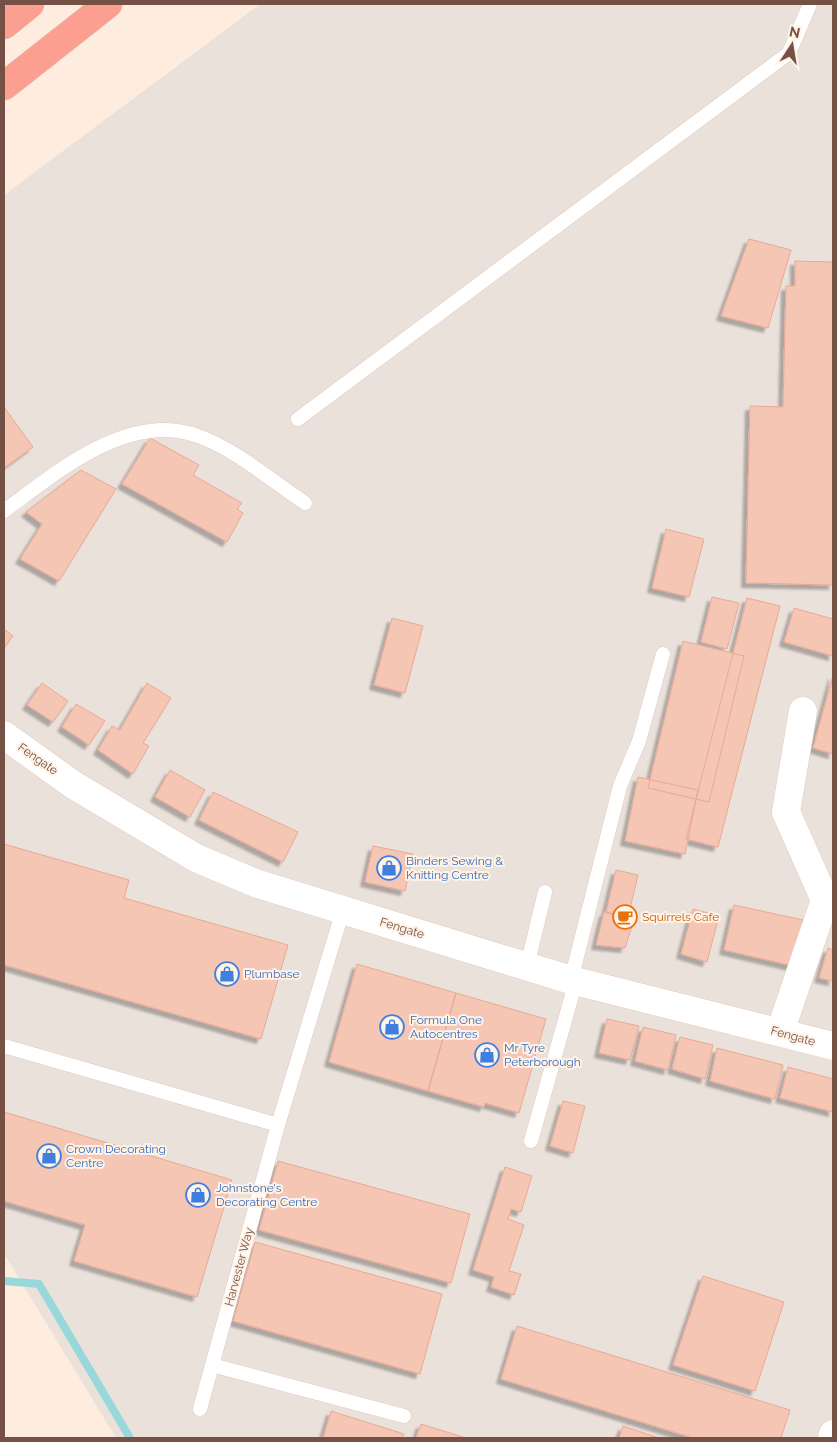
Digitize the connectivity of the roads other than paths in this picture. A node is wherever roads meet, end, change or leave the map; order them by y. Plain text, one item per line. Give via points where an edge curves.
1 (30, 4) edge
2 (108, 4) edge
3 (810, 4) edge
4 (4, 25) edge
5 (4, 86) edge
6 (298, 419) dead end
7 (305, 503) dead end
8 (4, 511) edge
9 (663, 654) dead end
10 (803, 711) dead end
11 (4, 735) edge
12 (545, 892) dead end
13 (343, 910) junction
14 (527, 966) junction
15 (573, 980) junction
16 (780, 1032) junction
17 (4, 1046) edge
18 (833, 1046) edge
19 (278, 1125) junction
20 (531, 1140) dead end
21 (212, 1365) junction
22 (200, 1409) dead end
23 (404, 1416) dead end
24 (833, 1434) edge
25 (832, 1438) edge

1 - 4 highway
2 - 5 highway
3 - 6 lane via 789,53
7 - 8 lane via 232,453 198,435 143,430 95,449 66,465
9 - 15 lane via 639,741 620,786
10 - 16 street via 786,812 825,900
11 - 13 street, Fengate via 72,784 196,858 258,884
12 - 14 lane
13 - 14 street, Fengate
13 - 19 lane, Harvester Way
14 - 15 street, Fengate
15 - 16 street, Fengate
15 - 20 lane
16 - 18 street, Fengate
17 - 19 lane
19 - 21 lane, Harvester Way
21 - 22 lane, Harvester Way
21 - 23 lane
24 - 25 street

